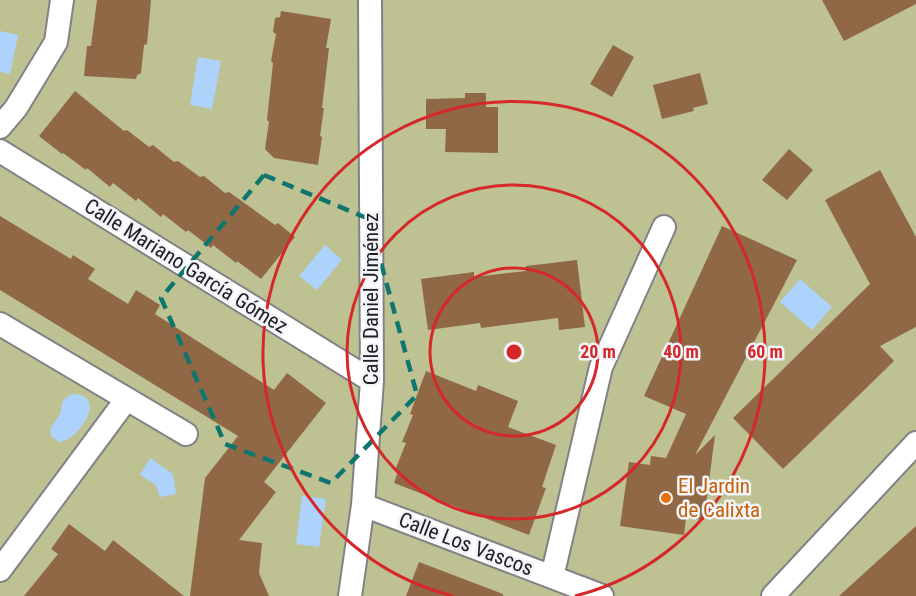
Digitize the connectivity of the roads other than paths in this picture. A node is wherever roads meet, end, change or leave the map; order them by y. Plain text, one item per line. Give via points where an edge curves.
1 (62, 0) edge
2 (370, 0) edge
3 (8, 106) edge
4 (0, 127) edge
5 (0, 151) edge
6 (664, 226) dead end
7 (0, 324) edge
8 (372, 381) junction
9 (126, 400) junction
10 (186, 434) dead end
11 (916, 443) edge
12 (363, 505) junction
13 (0, 570) edge
14 (552, 577) junction
15 (350, 596) edge
16 (602, 596) edge
17 (773, 596) edge

1 - 3 street via 56,42
2 - 8 street, Calle Daniel Jiménez
3 - 4 street
5 - 8 street, Calle Mariano García Gómez
6 - 14 street via 601,367
7 - 9 street
8 - 12 street, Calle Daniel Jiménez
9 - 10 street
9 - 13 street
11 - 17 street
12 - 14 street, Calle Los Vascos
12 - 15 street, Calle Daniel Jiménez
14 - 16 street, Calle Los Vascos

